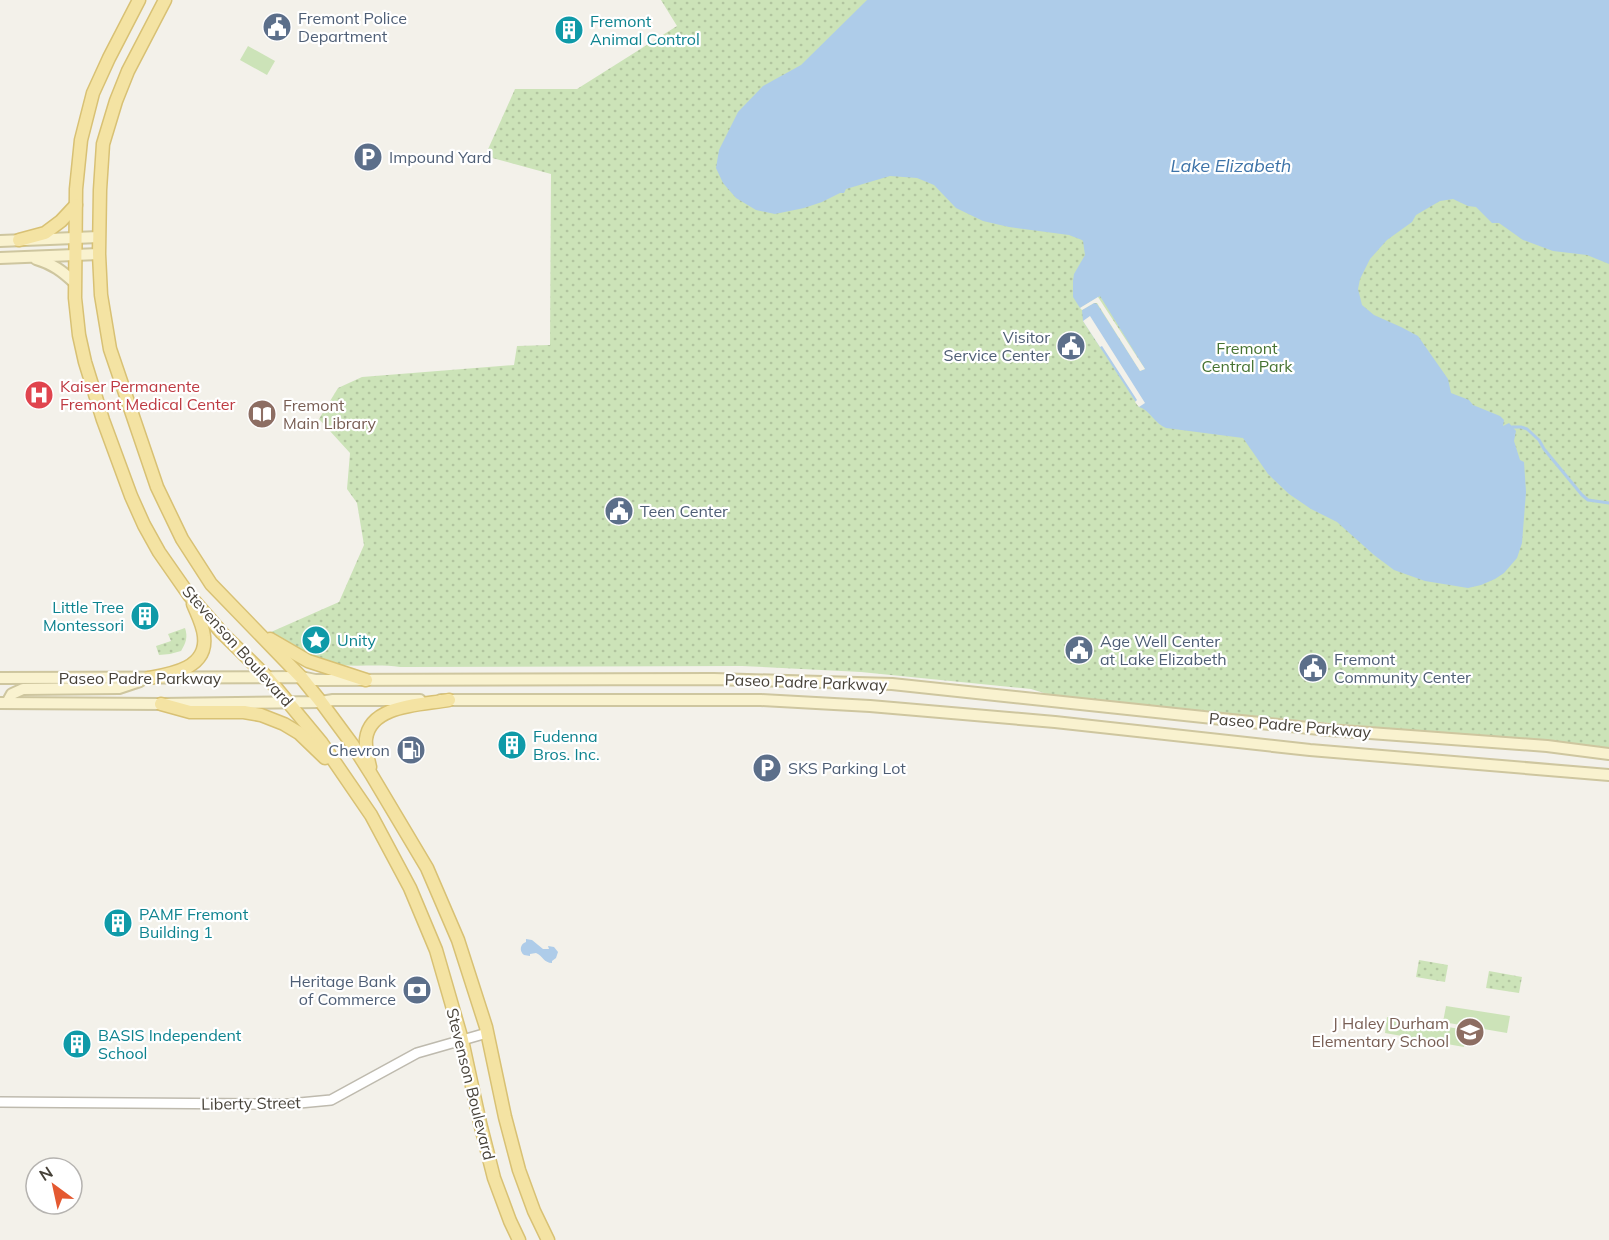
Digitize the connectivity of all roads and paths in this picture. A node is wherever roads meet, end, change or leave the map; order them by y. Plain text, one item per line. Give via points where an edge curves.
1 (140, 0) edge
2 (165, 0) edge
3 (76, 206) junction
4 (99, 237) junction
5 (75, 238) junction
6 (19, 240) junction
7 (0, 241) edge
8 (99, 254) junction
9 (74, 255) junction
10 (27, 256) junction
11 (0, 258) edge
12 (75, 282) junction
13 (189, 595) junction
14 (256, 630) junction
15 (301, 677) junction
16 (4, 678) edge
17 (149, 678) junction
18 (268, 678) junction
19 (366, 680) junction
20 (0, 687) edge
21 (449, 700) junction
22 (289, 702) junction
23 (321, 702) junction
24 (4, 703) edge
25 (161, 704) junction
26 (1609, 754) edge
27 (371, 774) junction
28 (1609, 775) edge
29 (353, 787) junction
30 (487, 1033) junction
31 (462, 1040) junction
32 (0, 1102) edge
33 (519, 1240) edge
34 (548, 1240) edge

1 - 3 main road, Stevenson Boulevard via 93,93 81,140
2 - 4 main road, Stevenson Boulevard via 136,54 108,126
3 - 5 main road, Stevenson Boulevard
3 - 6 main road via 45,233
4 - 5 main road
4 - 8 main road, Stevenson Boulevard
5 - 6 main road
5 - 9 main road, Stevenson Boulevard
6 - 7 main road
8 - 9 main road
8 - 14 main road, Stevenson Boulevard via 100,295 110,349 157,487 182,539 212,584
9 - 10 main road
9 - 12 main road, Stevenson Boulevard
10 - 11 main road
10 - 12 main road via 51,264
12 - 13 main road, Stevenson Boulevard via 79,335 103,420 144,525
13 - 17 main road via 204,632 201,653 185,669
13 - 18 main road, Stevenson Boulevard
14 - 15 main road, Stevenson Boulevard
14 - 19 main road via 308,661
15 - 18 main road, Paseo Padre Parkway
15 - 19 main road, Paseo Padre Parkway
15 - 23 main road, Stevenson Boulevard
16 - 17 main road, Paseo Padre Parkway
16 - 20 main road
17 - 18 main road, Paseo Padre Parkway
17 - 24 main road via 119,688 23,689
18 - 22 main road, Stevenson Boulevard
19 - 26 main road, Paseo Padre Parkway via 714,679 892,684 1236,721
21 - 23 main road, Paseo Padre Parkway
21 - 27 main road via 401,708 378,717 366,737
21 - 28 main road, Paseo Padre Parkway via 752,700 870,706
22 - 23 main road, Paseo Padre Parkway
22 - 25 main road, Paseo Padre Parkway
22 - 29 main road, Stevenson Boulevard
23 - 27 main road, Stevenson Boulevard
24 - 25 main road, Paseo Padre Parkway
25 - 29 main road via 190,712 252,713 274,719 299,733
27 - 30 main road, Stevenson Boulevard via 427,868 458,940
29 - 31 main road, Stevenson Boulevard via 410,888 436,950
30 - 31 street, Liberty Street
30 - 34 main road, Stevenson Boulevard via 519,1170
31 - 32 street, Liberty Street via 417,1053 331,1100 279,1104
31 - 33 main road, Stevenson Boulevard via 495,1178

